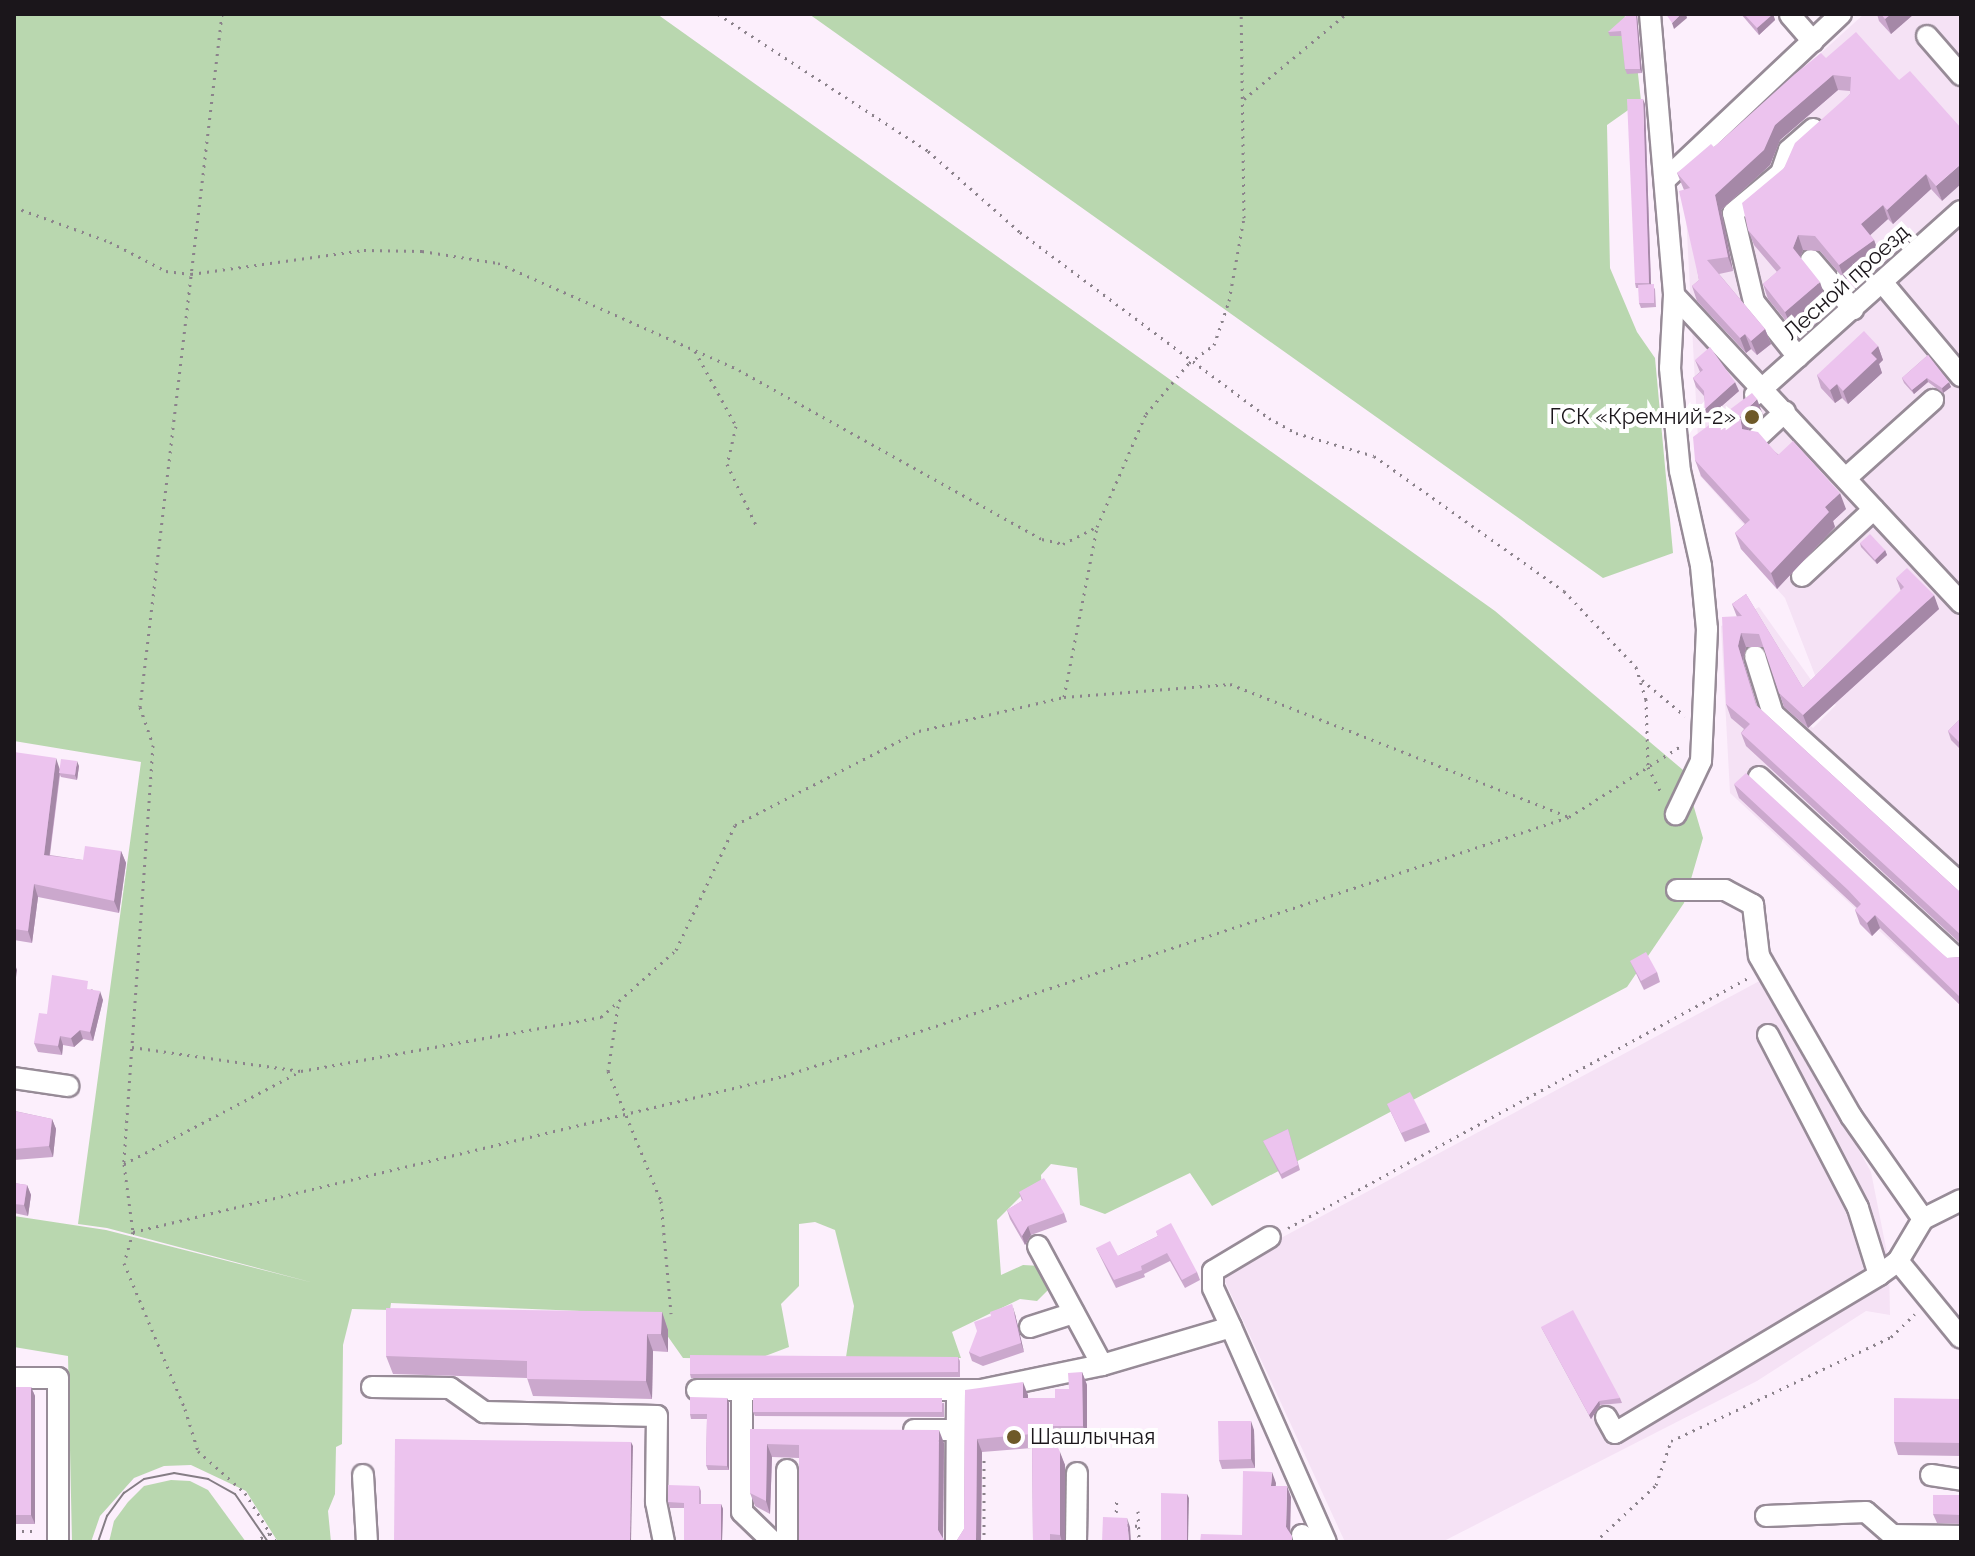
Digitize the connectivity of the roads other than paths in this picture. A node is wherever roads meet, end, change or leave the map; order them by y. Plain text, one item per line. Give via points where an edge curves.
1 (1650, 14) edge
2 (1841, 14) edge
3 (1790, 15) edge
4 (1927, 36) dead end
5 (1813, 41) junction
6 (1961, 75) edge
7 (1835, 110) edge
8 (1667, 178) junction
9 (1961, 211) edge
10 (1811, 260) dead end
11 (1882, 282) junction
12 (1674, 295) junction
13 (1853, 309) junction
14 (1798, 357) junction
15 (1961, 376) edge
16 (1763, 388) junction
17 (1933, 400) dead end
18 (1736, 412) edge
19 (1785, 412) junction
20 (1758, 437) edge
21 (1846, 478) junction
22 (1874, 509) junction
23 (1802, 576) dead end
24 (1961, 603) edge
25 (1755, 656) dead end
26 (1759, 777) dead end
27 (1676, 814) road end
28 (1961, 884) edge
29 (1677, 890) dead end
30 (1961, 962) edge
31 (1768, 1035) dead end
32 (14, 1078) edge
33 (68, 1086) dead end
34 (1961, 1200) edge
35 (1923, 1219) junction
36 (1270, 1237) road end
37 (1038, 1246) dead end
38 (1898, 1261) junction
39 (1879, 1275) junction
40 (1074, 1313) junction
41 (1030, 1327) dead end
42 (1231, 1327) junction
43 (1961, 1338) edge
44 (1102, 1365) junction
45 (14, 1378) edge
46 (372, 1387) dead end
47 (697, 1390) dead end
48 (742, 1391) junction
49 (957, 1392) junction
50 (1606, 1417) dead end
51 (896, 1430) edge
52 (957, 1430) junction
53 (787, 1470) dead end
54 (1077, 1473) dead end
55 (363, 1475) dead end
56 (1931, 1475) dead end
57 (1961, 1480) edge
58 (1766, 1516) dead end
59 (1961, 1536) edge
60 (58, 1537) edge
61 (367, 1542) edge
62 (664, 1542) edge
63 (773, 1542) edge
64 (787, 1542) edge
65 (956, 1542) edge
66 (1076, 1542) edge
67 (1326, 1542) edge

1 - 8 street
2 - 5 street
3 - 5 street
4 - 6 street
5 - 8 street
7 - 14 street via 1789,150 1781,173 1733,213 1754,302
8 - 12 street via 1666,246
9 - 11 street, Лесной проезд
10 - 13 street
11 - 13 street, Лесной проезд
11 - 15 street
12 - 16 street
12 - 27 street via 1673,397 1707,629 1701,761
13 - 14 street, Лесной проезд
14 - 16 street, Лесной проезд
16 - 18 street, Лесной проезд
16 - 19 street
17 - 21 street
19 - 20 street
19 - 21 street
21 - 22 street
22 - 23 street
22 - 24 street
25 - 28 street via 1773,714
26 - 30 street
29 - 35 street via 1725,890 1753,905 1759,956 1851,1116
31 - 39 street via 1858,1208
32 - 33 street
34 - 35 street
35 - 38 street
36 - 42 street via 1213,1271 1213,1288
37 - 40 street
38 - 39 street
38 - 43 street
39 - 50 street via 1615,1433
40 - 41 street
40 - 44 street
42 - 44 street
42 - 67 street
44 - 49 street
45 - 60 street via 58,1378
46 - 62 street via 450,1388 484,1412 657,1416 656,1502
47 - 48 street
48 - 49 street
48 - 63 street via 750,1429 742,1512
49 - 52 street
51 - 52 street
52 - 65 street
53 - 64 street
54 - 66 street
55 - 61 street
56 - 57 street
58 - 59 street via 1866,1512 1892,1535

